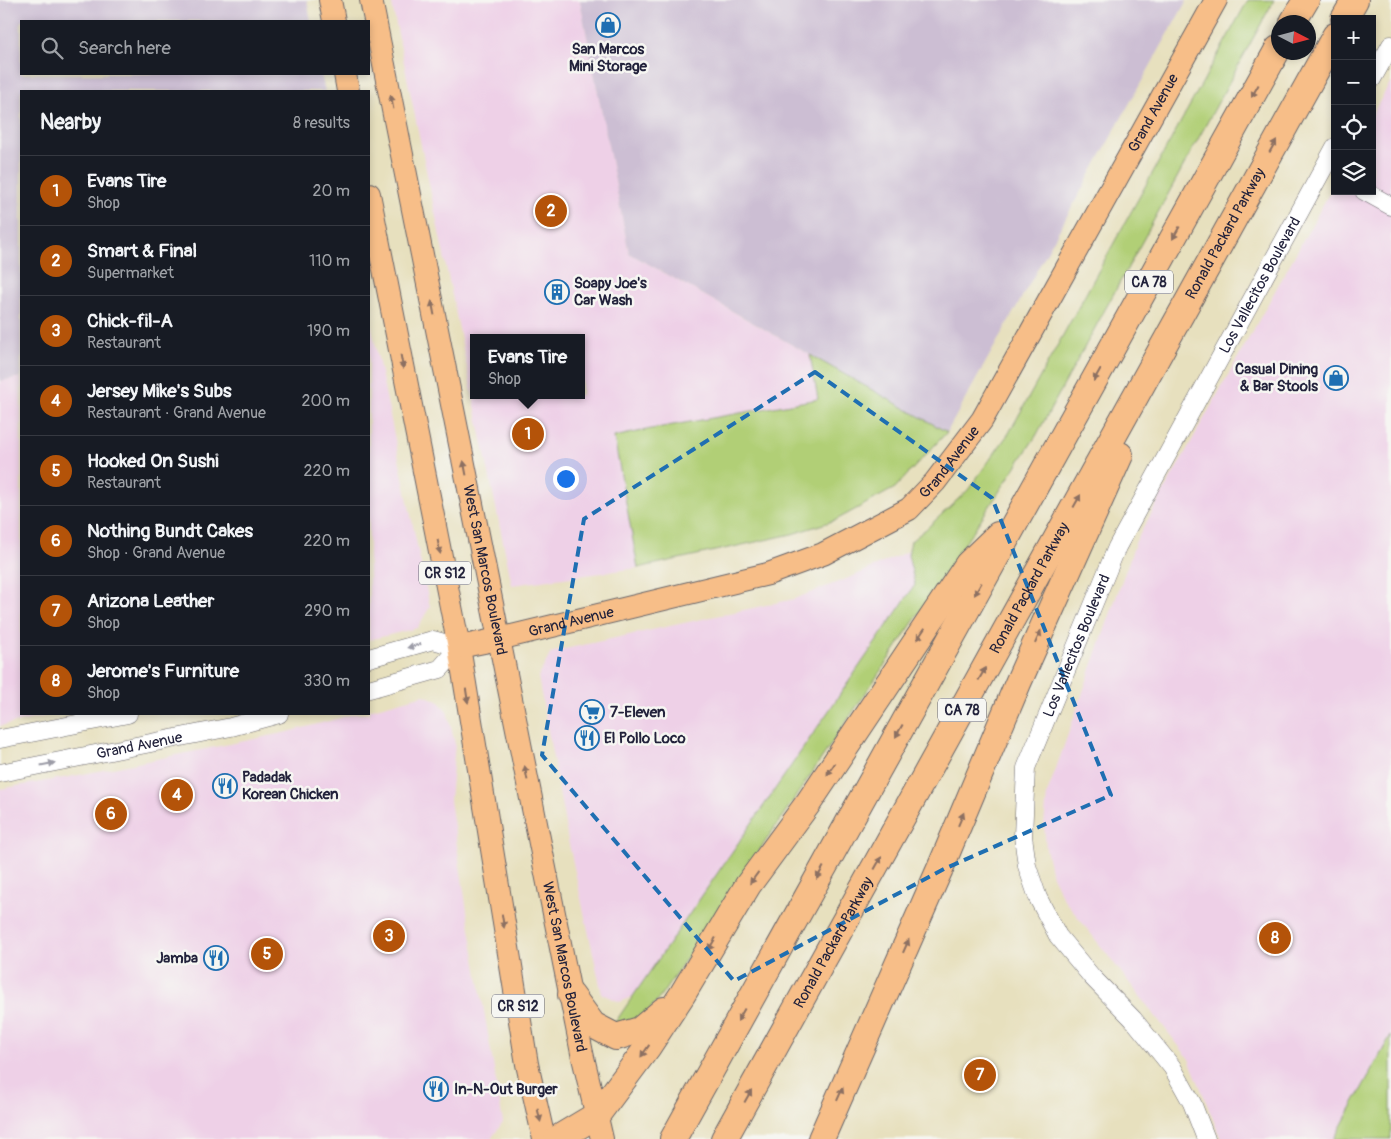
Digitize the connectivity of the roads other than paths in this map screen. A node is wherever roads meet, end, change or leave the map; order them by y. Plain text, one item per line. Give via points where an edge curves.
1 (330, 0) edge
2 (371, 0) edge
3 (1216, 0) edge
4 (1306, 0) edge
5 (1355, 0) edge
6 (1297, 15) edge
7 (1346, 15) edge
8 (334, 20) edge
9 (1331, 43) edge
10 (1391, 46) edge
11 (1271, 60) edge
12 (1376, 72) edge
13 (345, 75) edge
14 (348, 90) edge
15 (1334, 150) edge
16 (1329, 172) edge
17 (1371, 195) edge
18 (370, 199) edge
19 (1391, 206) edge
20 (1198, 280) junction
21 (1018, 516) junction
22 (499, 639) junction
23 (459, 647) junction
24 (370, 658) edge
25 (370, 689) edge
26 (123, 715) edge
27 (275, 715) edge
28 (0, 738) edge
29 (0, 774) edge
30 (571, 995) junction
31 (682, 996) junction
32 (600, 1127) edge
33 (544, 1139) edge
34 (556, 1139) edge
35 (673, 1139) edge
36 (724, 1139) edge
37 (821, 1139) edge
38 (1206, 1139) edge

1 - 8 main road
22 -> 2 main road, West San Marcos Boulevard / CR S12
3 - 22 main road, Grand Avenue via 982,420 935,482 909,509 823,554 768,574
4 - 6 highway
5 - 7 highway
20 -> 9 highway, Ronald Packard Parkway / CA 78
10 - 12 street
11 -> 21 highway, CA 78
13 - 14 main road
15 - 16 street, Los Vallecitos Boulevard
16 - 38 street, Los Vallecitos Boulevard via 1117,547 1026,768 1023,836 1027,866 1038,898 1058,936 1172,1067 1192,1103
17 - 19 street
18 -> 23 main road, CR S12
36 -> 20 highway, Ronald Packard Parkway / CA 78
37 -> 20 highway via 1018,683
21 -> 31 highway via 968,564 809,802 748,885
21 -> 35 highway, CA 78
22 - 23 main road, Grand Avenue
30 -> 22 main road, West San Marcos Boulevard / CR S12
23 -> 24 street, Grand Avenue via 433,640
23 - 25 street via 440,669
23 -> 33 main road, CR S12 via 527,1064
26 - 28 street
29 -> 27 street, Grand Avenue
30 - 31 highway via 593,1025 616,1037 640,1030
30 - 32 main road, West San Marcos Boulevard / CR S12
31 -> 32 highway
32 - 34 highway

